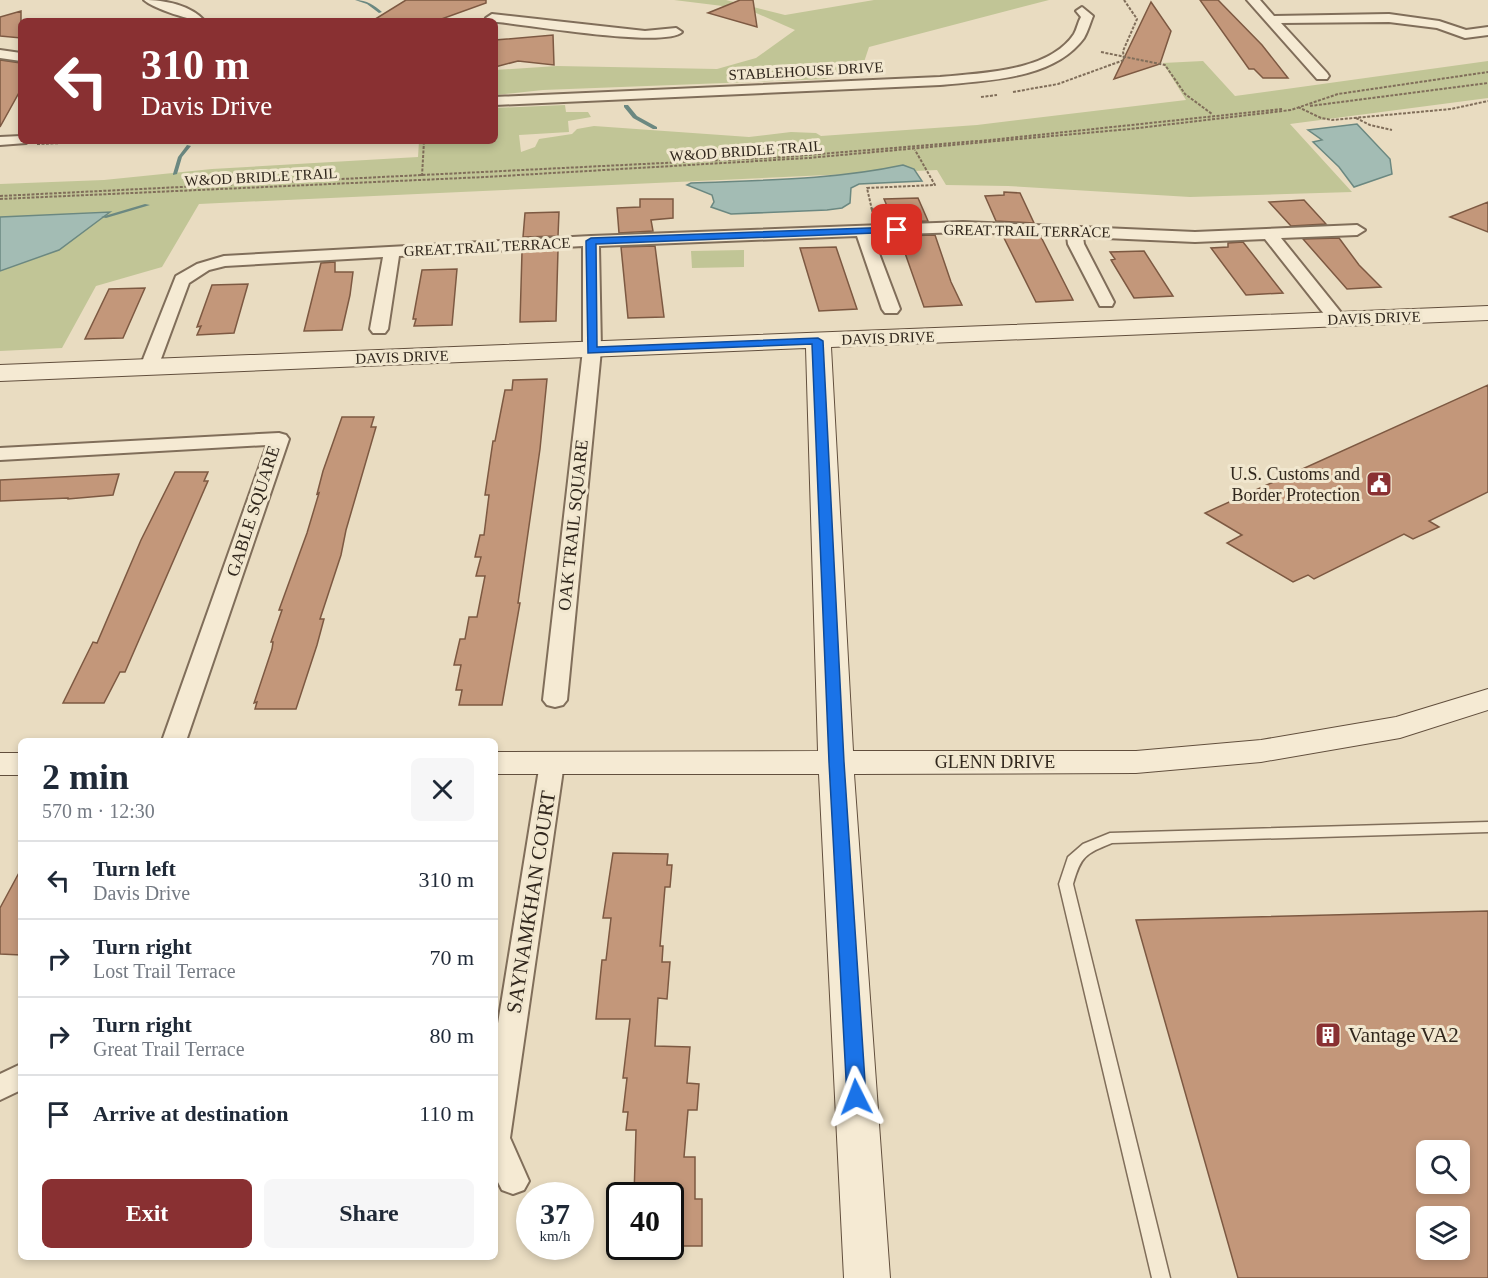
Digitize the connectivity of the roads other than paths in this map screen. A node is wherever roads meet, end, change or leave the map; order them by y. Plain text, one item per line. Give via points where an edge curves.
1 (150, 0) edge
2 (1253, 0) edge
3 (502, 8) dead end
4 (1082, 11) dead end
5 (195, 18) edge
6 (492, 18) edge
7 (1271, 20) junction
8 (498, 21) edge
9 (1488, 31) edge
10 (676, 32) dead end
11 (0, 54) edge
12 (18, 57) edge
13 (1322, 76) dead end
14 (498, 101) edge
15 (0, 141) edge
16 (18, 142) edge
17 (1357, 230) dead end
18 (869, 231) junction
19 (1075, 231) junction
20 (1270, 234) junction
21 (591, 241) junction
22 (392, 252) junction
23 (1106, 302) dead end
24 (891, 309) dead end
25 (1488, 313) edge
26 (1338, 320) junction
27 (379, 329) dead end
28 (818, 341) junction
29 (591, 350) junction
30 (149, 367) junction
31 (0, 373) edge
32 (0, 454) edge
33 (1488, 699) edge
34 (555, 700) dead end
35 (175, 738) edge
36 (836, 762) junction
37 (498, 763) edge
38 (552, 763) junction
39 (0, 764) edge
40 (18, 764) edge
41 (1488, 827) edge
42 (18, 1078) edge
43 (0, 1088) edge
44 (498, 1118) edge
45 (498, 1145) edge
46 (513, 1181) dead end
47 (867, 1278) edge
48 (1161, 1278) edge

1 - 5 street
2 - 7 street
3 - 6 street
4 - 14 street, STABLEHOUSE DRIVE via 1087,16 1078,36 1059,54 1034,66 997,74 940,81
7 - 9 street via 1389,18 1439,25 1465,34
7 - 13 street
8 - 10 street via 645,35
11 - 12 street
15 - 16 street
17 - 20 street, GREAT TRAIL TERRACE
18 - 19 street, GREAT TRAIL TERRACE via 963,227
18 - 21 street, GREAT TRAIL TERRACE
18 - 24 street
19 - 20 street, GREAT TRAIL TERRACE via 1195,237
19 - 23 street via 1076,244
20 - 26 street
21 - 22 street, GREAT TRAIL TERRACE
21 - 29 street, OAK TRAIL SQUARE
22 - 27 street
22 - 30 street, GREAT TRAIL TERRACE via 224,261 194,271 182,280
25 - 26 street, DAVIS DRIVE
26 - 28 street, DAVIS DRIVE
28 - 29 street, DAVIS DRIVE
28 - 36 street
29 - 30 street, DAVIS DRIVE
29 - 34 street, OAK TRAIL SQUARE
30 - 31 street, DAVIS DRIVE
32 - 35 street, GABLE SQUARE via 279,439
33 - 36 street, GLENN DRIVE via 1400,727 1262,751 1136,762
36 - 38 street, GLENN DRIVE
36 - 47 street
37 - 38 street, GLENN DRIVE
38 - 44 street, SAYNAMKHAN COURT
39 - 40 street
41 - 48 lane via 1110,838 1072,860 1066,884
42 - 43 street
45 - 46 street, SAYNAMKHAN COURT

